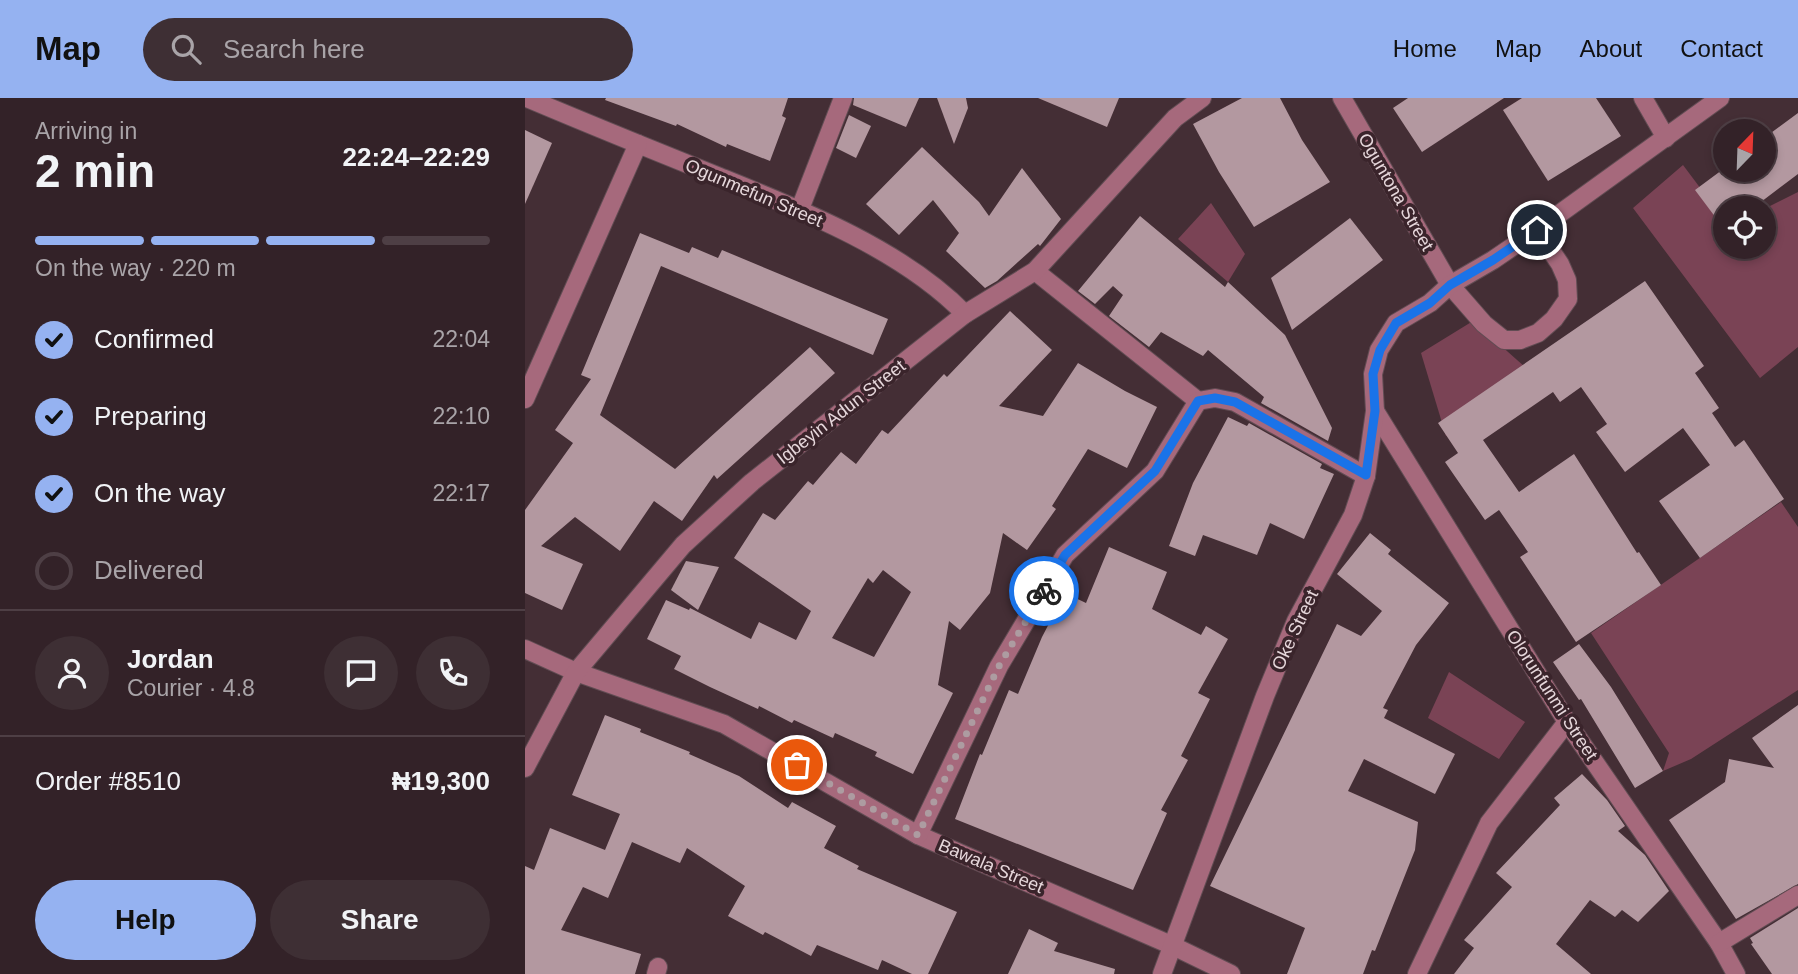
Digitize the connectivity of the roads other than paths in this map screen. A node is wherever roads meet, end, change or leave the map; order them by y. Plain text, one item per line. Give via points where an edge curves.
1 (527, 98) edge
2 (843, 98) edge
3 (1202, 98) edge
4 (1342, 98) edge
5 (1643, 98) edge
6 (1720, 98) edge
7 (562, 105) edge
8 (1666, 138) junction
9 (638, 144) junction
10 (800, 209) junction
11 (1537, 230) junction
12 (1035, 271) junction
13 (1450, 285) junction
14 (965, 314) junction
15 (530, 372) edge
16 (525, 398) edge
17 (1198, 401) junction
18 (1375, 411) junction
19 (1366, 475) junction
20 (525, 649) edge
21 (576, 673) junction
22 (1567, 722) junction
23 (525, 768) edge
24 (918, 835) junction
25 (1798, 894) edge
26 (1719, 943) junction
27 (1171, 945) junction
28 (1161, 974) edge
29 (1231, 974) edge
30 (1417, 974) edge
31 (1737, 974) edge

1 - 7 street, Ogunmefun Street
2 - 10 street
3 - 12 street, Igbeyin Adun Street via 1175,118
4 - 13 street, Oguntona Street
5 - 8 street
6 - 8 street, Oke Street
7 - 9 street, Ogunmefun Street
8 - 11 street, Oke Street
9 - 10 street, Ogunmefun Street
9 - 15 street
10 - 14 street, Ogunmefun Street via 888,256 943,292
11 - 13 street, Oke Street
11 - 13 street, Oguntona Street via 1560,264 1568,299 1538,333 1504,340
12 - 14 street, Igbeyin Adun Street
12 - 17 street
13 - 18 street, Oke Street via 1396,323 1373,374
14 - 21 street, Igbeyin Adun Street via 752,482 693,536
15 - 16 street
17 - 19 street via 1235,402
17 - 24 street via 1155,471 1065,555 999,666
18 - 19 street, Oke Street
18 - 22 street, Olorunfunmi Street
19 - 27 street, Oke Street via 1353,515 1296,621
20 - 21 street, Bawala Street
21 - 23 street, Igbeyin Adun Street
21 - 24 street, Bawala Street via 724,724
22 - 26 street, Olorunfunmi Street
22 - 30 street via 1489,822
24 - 27 street, Bawala Street
25 - 26 street
26 - 31 street, Olorunfunmi Street
27 - 28 street, Oke Street
27 - 29 street, Bawala Street

